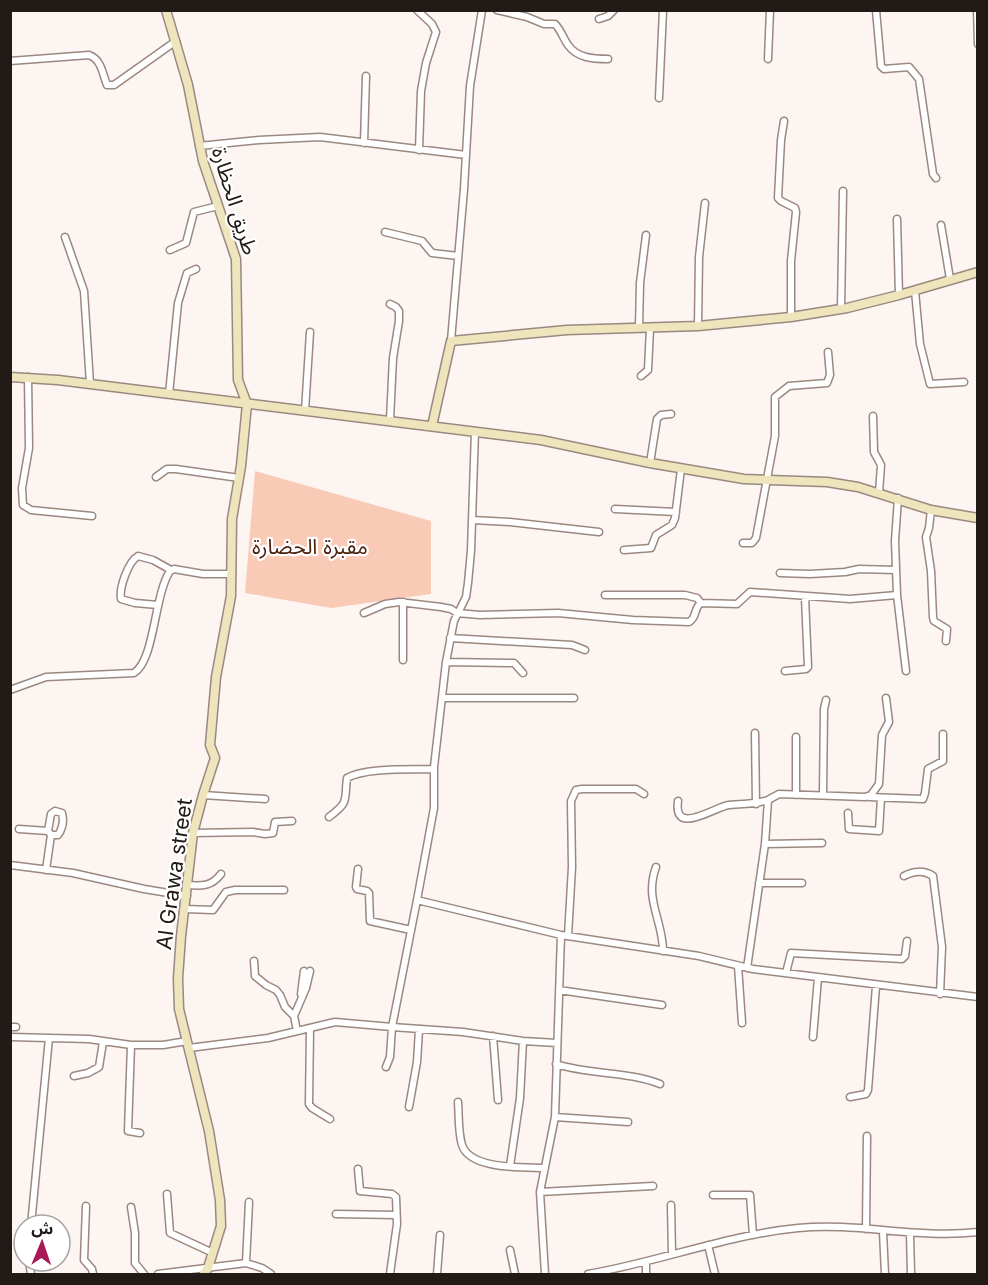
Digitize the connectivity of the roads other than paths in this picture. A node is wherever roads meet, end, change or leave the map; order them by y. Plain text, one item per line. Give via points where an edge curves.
1 (166, 10) edge
2 (417, 10) edge
3 (482, 10) edge
4 (497, 10) edge
5 (614, 10) edge
6 (663, 10) edge
7 (770, 10) edge
8 (876, 10) edge
9 (977, 10) edge
10 (510, 12) edge
11 (599, 19) dead end
12 (176, 41) junction
13 (978, 44) edge
14 (608, 59) dead end
15 (768, 59) dead end
16 (10, 61) edge
17 (366, 76) dead end
18 (659, 98) dead end
19 (784, 121) dead end
20 (364, 143) junction
21 (199, 146) junction
22 (419, 150) junction
23 (466, 155) junction
24 (936, 178) dead end
25 (843, 191) dead end
26 (705, 203) dead end
27 (218, 206) junction
28 (897, 219) dead end
29 (941, 225) dead end
30 (385, 232) dead end
31 (646, 235) dead end
32 (65, 237) dead end
33 (170, 250) dead end
34 (458, 256) junction
35 (196, 269) dead end
36 (978, 272) edge
37 (950, 279) junction
38 (915, 291) junction
39 (899, 295) junction
40 (390, 304) dead end
41 (841, 309) junction
42 (791, 317) junction
43 (698, 326) junction
44 (639, 328) junction
45 (650, 328) junction
46 (309, 332) dead end
47 (451, 341) junction
48 (828, 352) dead end
49 (641, 376) dead end
50 (10, 377) edge
51 (28, 377) junction
52 (964, 381) dead end
53 (90, 384) junction
54 (169, 394) junction
55 (247, 404) junction
56 (305, 411) junction
57 (671, 414) dead end
58 (873, 416) dead end
59 (390, 420) junction
60 (432, 426) junction
61 (475, 431) junction
62 (650, 463) junction
63 (681, 469) junction
64 (156, 477) dead end
65 (239, 478) junction
66 (767, 480) junction
67 (879, 493) junction
68 (898, 498) junction
69 (615, 509) dead end
70 (931, 510) junction
71 (676, 512) junction
72 (92, 516) dead end
73 (978, 518) edge
74 (472, 520) junction
75 (599, 532) dead end
76 (743, 543) dead end
77 (624, 550) dead end
78 (171, 570) junction
79 (896, 570) junction
80 (780, 573) dead end
81 (232, 574) junction
82 (605, 595) dead end
83 (897, 595) junction
84 (805, 597) junction
85 (403, 602) junction
86 (701, 603) junction
87 (158, 605) junction
88 (457, 613) junction
89 (364, 614) dead end
90 (450, 638) junction
91 (946, 641) dead end
92 (585, 650) dead end
93 (403, 660) dead end
94 (446, 662) junction
95 (906, 671) dead end
96 (785, 672) dead end
97 (523, 673) dead end
98 (10, 690) edge
99 (442, 698) junction
100 (574, 698) dead end
101 (886, 698) dead end
102 (826, 700) dead end
103 (755, 733) dead end
104 (943, 734) dead end
105 (796, 737) dead end
106 (434, 769) junction
107 (644, 794) dead end
108 (203, 795) junction
109 (796, 795) junction
110 (823, 795) junction
111 (865, 797) junction
112 (881, 798) junction
113 (265, 799) dead end
114 (768, 800) junction
115 (678, 801) dead end
116 (756, 804) junction
117 (848, 813) dead end
118 (329, 817) dead end
119 (292, 821) dead end
120 (19, 829) dead end
121 (193, 833) junction
122 (822, 843) dead end
123 (765, 844) junction
124 (10, 865) edge
125 (656, 867) dead end
126 (358, 869) dead end
127 (46, 870) junction
128 (221, 874) dead end
129 (904, 876) dead end
130 (759, 883) junction
131 (802, 883) dead end
132 (186, 885) junction
133 (284, 890) dead end
134 (187, 896) junction
135 (417, 900) junction
136 (185, 909) junction
137 (411, 930) junction
138 (565, 936) junction
139 (907, 941) dead end
140 (663, 951) junction
141 (254, 961) dead end
142 (738, 966) junction
143 (747, 968) junction
144 (307, 971) dead end
145 (786, 973) junction
146 (818, 978) junction
147 (876, 986) junction
148 (559, 990) junction
149 (940, 994) junction
150 (978, 997) edge
151 (662, 1005) dead end
152 (294, 1016) junction
153 (742, 1023) dead end
154 (392, 1027) junction
155 (310, 1028) junction
156 (419, 1030) junction
157 (297, 1031) junction
158 (493, 1036) junction
159 (10, 1037) edge
160 (813, 1037) dead end
161 (49, 1038) junction
162 (523, 1041) junction
163 (104, 1042) junction
164 (557, 1043) junction
165 (131, 1045) junction
166 (188, 1045) junction
167 (556, 1064) junction
168 (386, 1067) dead end
169 (74, 1076) dead end
170 (660, 1084) dead end
171 (850, 1097) dead end
172 (498, 1100) dead end
173 (458, 1102) dead end
174 (409, 1107) dead end
175 (555, 1117) junction
176 (330, 1119) dead end
177 (628, 1122) dead end
178 (140, 1133) dead end
179 (867, 1136) dead end
180 (510, 1166) junction
181 (545, 1168) junction
182 (358, 1169) dead end
183 (653, 1186) dead end
184 (540, 1192) junction
185 (167, 1194) dead end
186 (713, 1195) dead end
187 (249, 1202) dead end
188 (671, 1205) dead end
189 (86, 1206) dead end
190 (131, 1207) dead end
191 (32, 1213) edge
192 (336, 1214) dead end
193 (396, 1215) junction
194 (866, 1229) junction
195 (884, 1232) junction
196 (978, 1232) edge
197 (440, 1234) dead end
198 (910, 1234) junction
199 (753, 1235) junction
200 (708, 1245) junction
201 (510, 1250) dead end
202 (213, 1253) junction
203 (672, 1254) junction
204 (646, 1262) junction
205 (246, 1263) junction
206 (206, 1271) edge
207 (93, 1275) edge
208 (144, 1275) edge
209 (159, 1275) edge
210 (271, 1275) edge
211 (390, 1275) edge
212 (437, 1275) edge
213 (515, 1275) edge
214 (545, 1275) edge
215 (588, 1275) edge
216 (646, 1275) edge
217 (715, 1275) edge
218 (885, 1275) edge
219 (911, 1275) edge

1 - 12 street, طريق الحظارة
2 - 22 street via 435,32 421,91
3 - 23 street via 472,68
4 - 10 street
5 - 11 street
6 - 18 street
7 - 15 street
8 - 24 street via 880,66 909,68 919,79
9 - 13 street
10 - 14 street via 555,24 576,53
12 - 16 street via 114,85 107,85 101,65 89,55
12 - 21 street, طريق الحظارة
17 - 20 street
19 - 42 street via 778,198 796,212
20 - 21 street via 320,138
20 - 22 street
21 - 27 street, طريق الحظارة
22 - 23 street
23 - 34 street
25 - 41 street
26 - 43 street
27 - 33 street via 194,212 188,240
27 - 55 street, طريق الحظارة via 236,259 238,380
28 - 39 street
29 - 37 street
30 - 34 street via 422,242 432,253
31 - 44 street
32 - 53 street via 84,291
34 - 47 street
35 - 54 street via 188,273 178,303
36 - 37 street
37 - 38 street
38 - 39 street
38 - 52 street via 920,344 930,384
39 - 41 street
40 - 59 street via 399,311
41 - 42 street
42 - 43 street
43 - 45 street
44 - 45 street
44 - 47 street
45 - 49 street via 648,370
46 - 56 street
47 - 60 street
48 - 66 street via 827,383 789,386 776,395 775,435
50 - 51 street
51 - 53 street
51 - 72 street via 29,448 23,506
53 - 54 street
54 - 55 street
55 - 56 street
55 - 65 street, Al Grawa street
56 - 59 street
57 - 62 street via 657,419
58 - 67 street via 874,452 881,465
59 - 60 street
60 - 61 street
61 - 62 street via 541,440
61 - 74 street
62 - 63 street
63 - 66 street
63 - 71 street
64 - 65 street via 176,469
65 - 81 street, Al Grawa street via 232,519
66 - 67 street via 827,482
66 - 76 street via 756,538 752,543
67 - 68 street
68 - 70 street
68 - 79 street
69 - 71 street
70 - 73 street
70 - 91 street via 926,540 933,617 947,628
71 - 77 street via 672,525 658,533 651,548
74 - 75 street
74 - 88 street via 467,591
78 - 81 street
78 - 87 street
78 - 87 street via 138,556 120,591 121,599
79 - 80 street
79 - 83 street
81 - 108 street, Al Grawa street via 216,677 210,745 215,759
82 - 86 street via 685,595
83 - 84 street
83 - 95 street
84 - 86 street via 750,592 738,603
84 - 96 street via 808,667
85 - 88 street
85 - 89 street via 385,604
85 - 93 street
86 - 88 street via 688,622 558,613
87 - 98 street via 143,663 137,672 46,677
88 - 90 street
90 - 92 street via 572,645
90 - 94 street
94 - 97 street via 514,663
94 - 99 street
99 - 100 street
99 - 106 street
101 - 111 street via 889,722 881,736 879,784
102 - 110 street
103 - 116 street
104 - 112 street via 943,761 928,769 925,797
105 - 109 street
106 - 118 street via 381,771 347,778 348,797
106 - 135 street via 434,808
107 - 138 street via 636,789 582,789 573,794 572,867
108 - 113 street
108 - 121 street, Al Grawa street
109 - 110 street
109 - 114 street via 775,795
110 - 111 street
111 - 112 street
112 - 117 street via 879,831 849,830
114 - 116 street
114 - 123 street
115 - 116 street via 682,818 698,817 729,805
119 - 121 street via 275,822 273,833 265,834
120 - 127 street via 49,833
121 - 132 street, Al Grawa street
122 - 123 street
123 - 130 street
124 - 127 street
125 - 140 street via 651,894
126 - 137 street via 356,886 369,893 370,921
127 - 134 street
128 - 132 street via 214,883
129 - 149 street via 923,872 933,876 942,947
130 - 131 street
130 - 143 street
132 - 134 street, Al Grawa street
133 - 136 street via 235,890 226,892 213,910
134 - 136 street, Al Grawa street
135 - 137 street
135 - 138 street
136 - 166 street, Al Grawa street via 178,978 179,1009
137 - 154 street
138 - 140 street
138 - 148 street
139 - 145 street via 902,958 791,953
140 - 142 street
141 - 152 street via 255,976 276,990
142 - 143 street
142 - 153 street
143 - 145 street
144 - 152 street via 306,988
145 - 146 street
146 - 147 street
146 - 160 street
147 - 149 street
147 - 171 street via 868,1090 866,1094
148 - 151 street
148 - 164 street
149 - 150 street
152 - 157 street
154 - 155 street via 335,1022
154 - 156 street
154 - 168 street
155 - 157 street
155 - 176 street via 309,1104
156 - 158 street
156 - 174 street
157 - 166 street via 248,1041
158 - 162 street
158 - 172 street
159 - 161 street
161 - 163 street
161 - 191 street
162 - 164 street
162 - 180 street
163 - 165 street
163 - 169 street via 99,1067
164 - 167 street
165 - 166 street
165 - 178 street via 128,1131
166 - 202 street, Al Grawa street via 209,1131 220,1200 220,1226
167 - 170 street
167 - 175 street
173 - 180 street via 462,1145 467,1154 475,1160
175 - 177 street
175 - 181 street
179 - 194 street
180 - 181 street
181 - 184 street
182 - 193 street via 358,1190 396,1196
183 - 184 street
184 - 214 street
185 - 202 street via 170,1233
186 - 199 street via 751,1196
187 - 205 street
188 - 203 street
189 - 207 street via 84,1260
190 - 208 street via 134,1260
192 - 193 street
193 - 211 street
194 - 195 street
194 - 199 street via 811,1227
195 - 198 street
195 - 218 street
196 - 198 street
197 - 212 street
198 - 219 street
199 - 200 street
200 - 203 street
200 - 217 street
201 - 213 street
202 - 206 street, Al Grawa street
203 - 204 street
204 - 215 street
204 - 216 street
205 - 206 street
205 - 210 street
206 - 209 street

